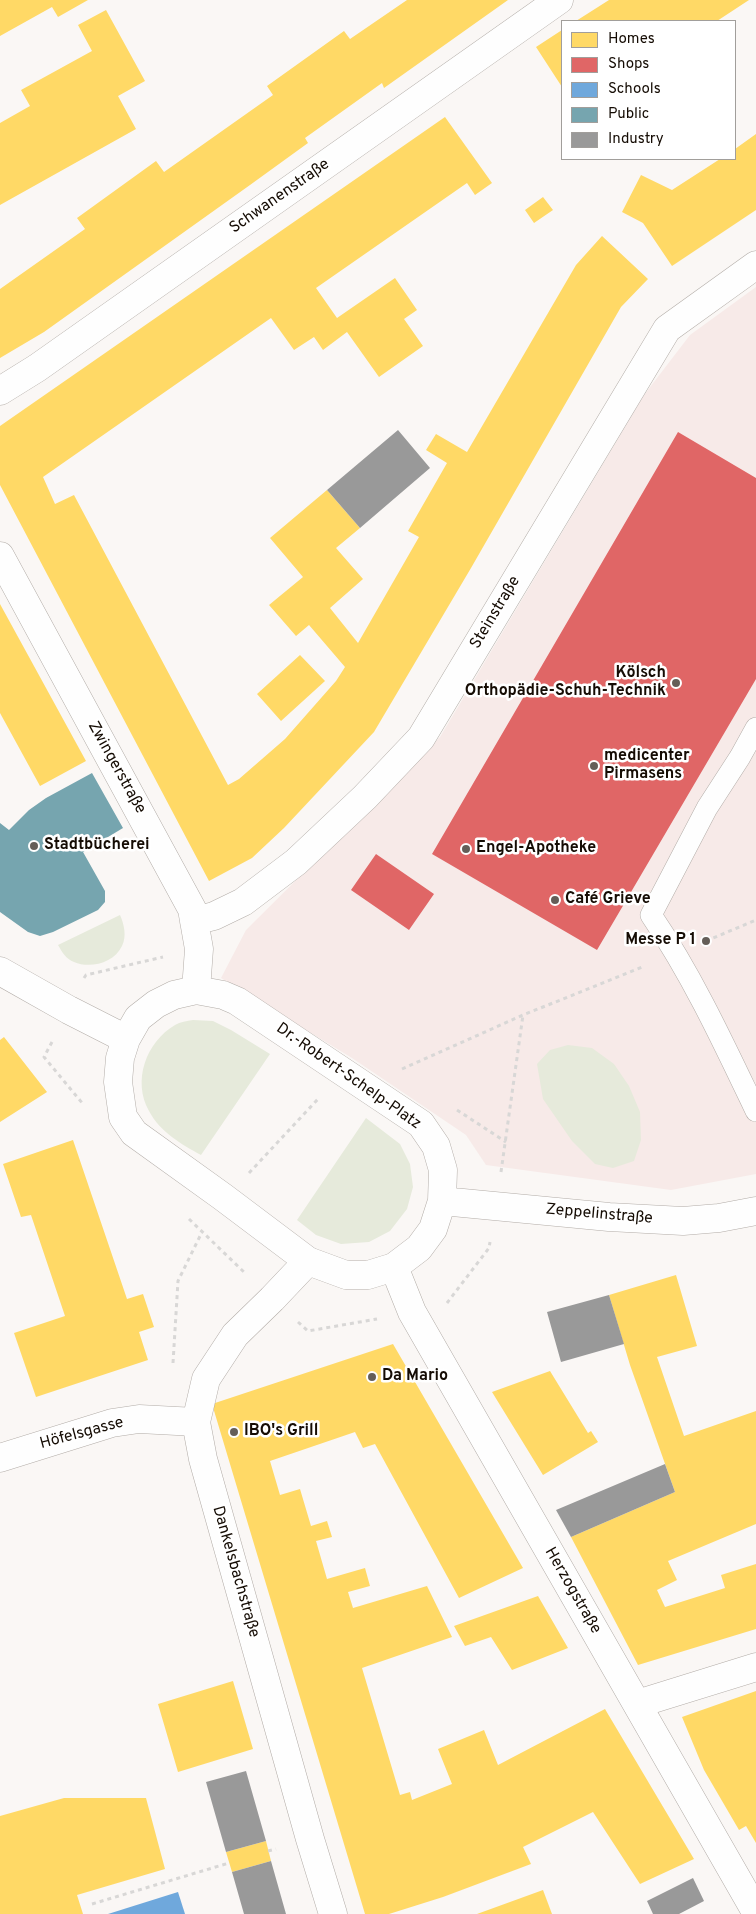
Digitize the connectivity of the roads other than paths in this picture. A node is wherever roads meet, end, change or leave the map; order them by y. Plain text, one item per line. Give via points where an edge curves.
1 (559, 0) edge
2 (756, 265) edge
3 (0, 392) edge
4 (0, 556) edge
5 (756, 728) edge
6 (194, 921) junction
7 (0, 971) edge
8 (196, 990) junction
9 (126, 1039) junction
10 (756, 1111) edge
11 (442, 1201) junction
12 (756, 1211) edge
13 (308, 1261) junction
14 (394, 1267) junction
15 (196, 1422) junction
16 (0, 1458) edge
17 (756, 1667) edge
18 (637, 1704) junction
19 (756, 1912) edge
20 (333, 1914) edge

1 - 3 street, Schwanenstraße
2 - 6 street, Steinstraße via 667,329 420,738 296,862 242,902 214,916
4 - 6 street, Zwingerstraße via 192,909
5 - 10 lane via 707,808 651,915 718,1030
6 - 8 street, Zwingerstraße via 199,949
7 - 9 street
8 - 9 street, Dr.-Robert-Schelp-Platz via 174,994 156,1004 138,1018
8 - 11 street, Dr.-Robert-Schelp-Platz via 237,1001 420,1124 436,1146 443,1170
9 - 13 street, Dr.-Robert-Schelp-Platz via 118,1082 123,1117 134,1133
11 - 12 street, Zeppelinstraße via 683,1222
11 - 14 street, Dr.-Robert-Schelp-Platz via 433,1229 419,1248
13 - 14 street, Dr.-Robert-Schelp-Platz via 346,1274 368,1274
13 - 15 street, Dankelsbachstraße via 235,1334 206,1379
14 - 18 street, Herzogstraße via 412,1312
15 - 16 street, Höfelsgasse via 139,1419 112,1423
15 - 20 street, Dankelsbachstraße via 205,1468
17 - 18 street
18 - 19 street, Herzogstraße

